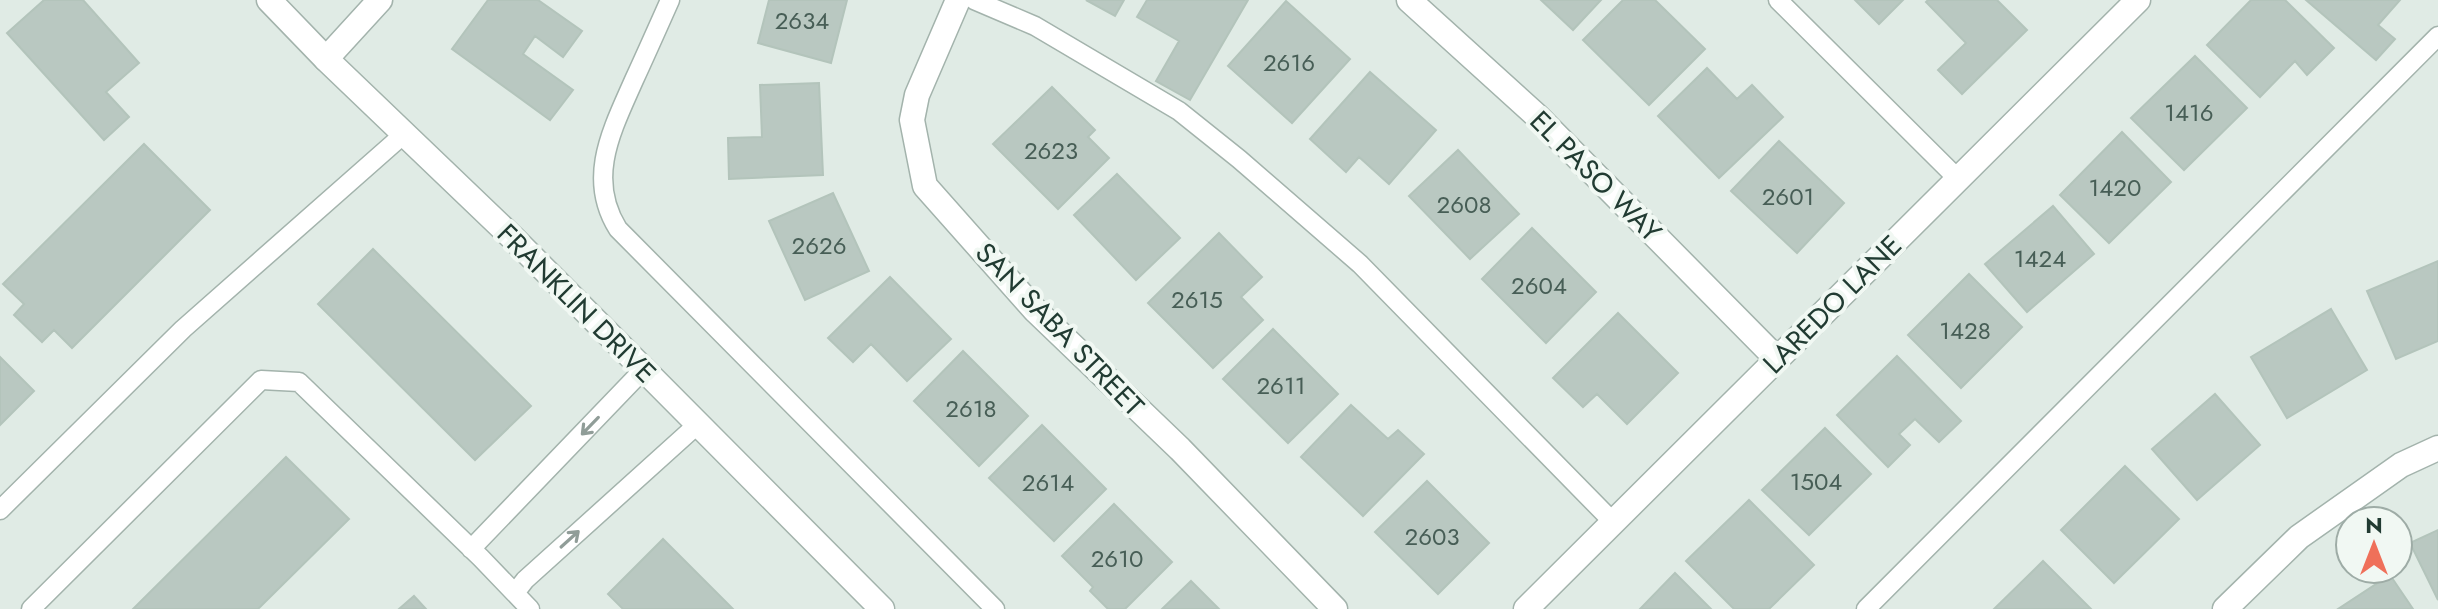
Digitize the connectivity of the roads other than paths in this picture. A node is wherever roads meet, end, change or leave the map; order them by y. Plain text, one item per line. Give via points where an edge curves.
1 (269, 0) edge
2 (380, 0) edge
3 (670, 0) edge
4 (958, 0) edge
5 (974, 0) edge
6 (1409, 0) edge
7 (1778, 0) edge
8 (2127, 4) edge
9 (2438, 36) edge
10 (326, 59) junction
11 (404, 134) junction
12 (1958, 179) junction
13 (1777, 359) junction
14 (644, 369) junction
15 (698, 424) junction
16 (2438, 448) edge
17 (0, 510) edge
18 (1613, 522) junction
19 (471, 549) junction
20 (515, 593) junction
21 (31, 609) edge
22 (530, 609) edge
23 (882, 609) edge
24 (995, 609) edge
25 (1335, 609) edge
26 (1526, 609) edge
27 (1866, 609) edge
28 (2225, 609) edge

1 - 10 street, FRANKLIN DRIVE
2 - 10 street
3 - 24 lane via 605,153 606,210 618,229
4 - 25 street, SAN SABA STREET via 914,107 925,186 1035,310
5 - 18 lane via 1035,26 1166,103 1239,159 1360,264
6 - 13 street, EL PASO WAY via 1537,116
7 - 12 lane
8 - 12 street, LAREDO LANE
9 - 27 lane
10 - 11 street, FRANKLIN DRIVE
11 - 14 street, FRANKLIN DRIVE
11 - 17 lane via 183,329
12 - 13 street, LAREDO LANE
13 - 18 street, LAREDO LANE
14 - 15 street, FRANKLIN DRIVE
14 -> 19 lane
20 -> 15 lane
15 - 23 street, FRANKLIN DRIVE
16 - 28 street via 2401,465 2299,537
18 - 26 street, LAREDO LANE
19 - 20 lane
19 - 21 lane via 299,382 261,380
20 - 22 lane

